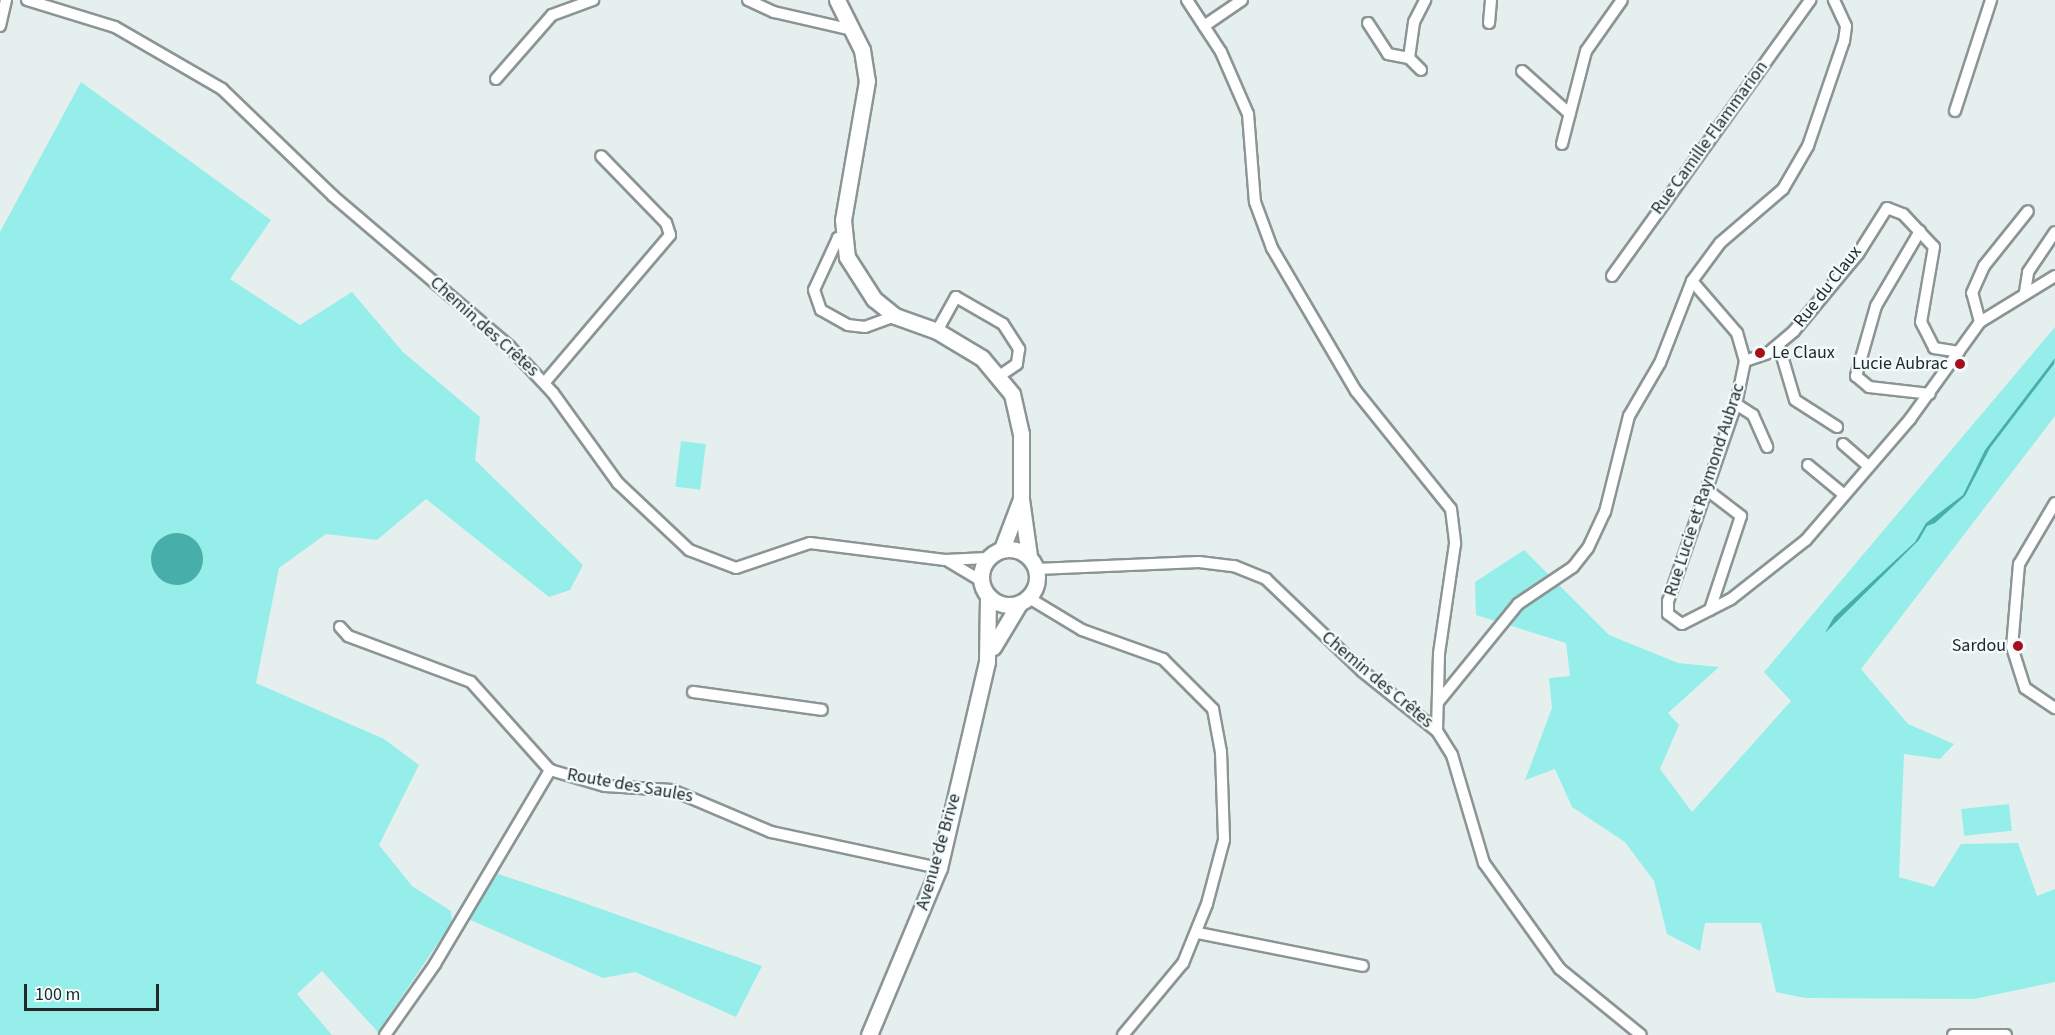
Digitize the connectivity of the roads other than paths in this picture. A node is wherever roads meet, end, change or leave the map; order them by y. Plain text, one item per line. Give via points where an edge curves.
1 (6, 0) edge
2 (27, 0) edge
3 (592, 0) edge
4 (748, 0) edge
5 (837, 0) edge
6 (1187, 0) edge
7 (1242, 0) edge
8 (1425, 0) edge
9 (1491, 0) edge
10 (1622, 0) edge
11 (1810, 0) edge
12 (1834, 0) edge
13 (1990, 0) edge
14 (40, 1) edge
15 (1368, 23) dead end
16 (1489, 23) dead end
17 (0, 26) edge
18 (1204, 26) junction
19 (852, 30) junction
20 (1409, 58) junction
21 (1421, 70) dead end
22 (1522, 71) dead end
23 (496, 79) dead end
24 (1955, 111) dead end
25 (1570, 114) junction
26 (1563, 144) dead end
27 (602, 156) dead end
28 (2028, 211) dead end
29 (1920, 231) junction
30 (2055, 232) edge
31 (845, 235) junction
32 (1612, 276) dead end
33 (2055, 276) edge
34 (1692, 281) junction
35 (2025, 292) junction
36 (895, 316) junction
37 (1980, 322) junction
38 (937, 330) junction
39 (1779, 346) junction
40 (1959, 352) junction
41 (1745, 361) junction
42 (999, 376) junction
43 (545, 382) junction
44 (1930, 393) junction
45 (1736, 404) junction
46 (1837, 427) dead end
47 (1843, 444) dead end
48 (1767, 447) dead end
49 (1808, 465) dead end
50 (1867, 465) junction
51 (1707, 490) junction
52 (1843, 494) junction
53 (1021, 499) junction
54 (2055, 503) edge
55 (1002, 549) junction
56 (987, 558) junction
57 (945, 560) junction
58 (1033, 563) junction
59 (981, 581) junction
60 (988, 596) junction
61 (1024, 601) junction
62 (1710, 610) junction
63 (340, 627) dead end
64 (987, 661) junction
65 (693, 692) dead end
66 (1439, 701) junction
67 (2055, 708) edge
68 (822, 710) dead end
69 (1437, 730) junction
70 (550, 770) junction
71 (939, 868) junction
72 (1198, 933) junction
73 (1363, 966) dead end
74 (385, 1035) edge
75 (869, 1035) edge
76 (1124, 1035) edge
77 (1641, 1035) edge
78 (1953, 1035) edge
79 (2006, 1035) edge

1 - 17 street
2 - 14 street, Chemin des Crêtes
3 - 23 street via 552,15
4 - 19 street via 774,12
5 - 19 street
6 - 18 street
7 - 18 street
8 - 20 street via 1414,22
9 - 16 street
10 - 25 street via 1591,40
11 - 32 street, Rue Camille Flammarion
12 - 34 street via 1846,26 1844,41 1795,173 1710,253
13 - 24 street
14 - 43 street, Chemin des Crêtes via 115,27 202,73
15 - 20 street via 1388,54
18 - 66 street via 1221,52 1248,114 1255,202 1272,248 1356,391 1451,509 1455,543 1439,654
19 - 31 street via 867,81 843,220
20 - 21 street
22 - 25 street
25 - 26 street
27 - 43 street via 666,223 670,235
28 - 37 street via 1984,266 1972,293
29 - 39 street, Rue du Claux via 1895,208 1880,211 1858,254
29 - 40 street, Rue du Claux via 1935,258 1921,314 1926,336 1934,348
29 - 44 street via 1876,306 1856,376 1869,387
30 - 35 street via 2028,272
31 - 36 street via 847,256 861,285
31 - 36 street via 838,238 814,290 821,310 848,325 865,327
33 - 35 street, Rue Lucie et Raymond Aubrac
34 - 41 street, Rue Lucie et Raymond Aubrac via 1737,333
34 - 66 street via 1660,363 1629,416 1605,512 1588,548 1573,567 1518,604
35 - 37 street, Rue Lucie et Raymond Aubrac
36 - 38 street
37 - 40 street, Rue Lucie et Raymond Aubrac
38 - 42 street via 982,358
38 - 42 street via 956,297 1003,324 1019,349 1017,364
39 - 41 street, Rue du Claux
39 - 46 street via 1795,400
40 - 44 street, Rue Lucie et Raymond Aubrac
41 - 45 street, Rue Lucie et Raymond Aubrac
42 - 53 street via 1018,414
43 - 57 street, Chemin des Crêtes via 618,483 672,537 715,564 758,565 810,543
44 - 50 street, Rue Lucie et Raymond Aubrac
45 - 48 street via 1753,415
45 - 51 street, Rue Lucie et Raymond Aubrac
47 - 50 street
49 - 52 street
50 - 52 street, Rue Lucie et Raymond Aubrac
51 - 62 street via 1741,516
51 - 62 street, Rue Lucie et Raymond Aubrac via 1666,607 1671,618 1682,624
52 - 62 street, Rue Lucie et Raymond Aubrac via 1785,559
53 - 55 street
53 - 58 street
54 - 67 street via 2015,578 2012,647 2025,688
55 - 56 street
55 - 58 street
56 - 57 street, Chemin des Crêtes
56 - 59 street
57 - 59 street, Chemin des Crêtes
58 - 61 street
58 - 69 street, Chemin des Crêtes via 1199,562 1250,571 1278,589 1346,657
59 - 60 street
60 - 61 street
60 - 64 street
61 - 64 street via 1005,619
61 - 72 street via 1082,630 1163,659 1213,709 1221,752 1224,840
63 - 70 street via 348,636 471,682
64 - 71 street, Avenue de Brive
65 - 68 street
66 - 69 street
69 - 77 street, Chemin des Crêtes via 1452,755 1490,872 1560,969
70 - 71 street, Route des Saules via 605,786 672,790 771,832
70 - 74 street, Route des Saules via 435,964
71 - 75 street, Avenue de Brive
72 - 73 street
72 - 76 street via 1155,1002
78 - 79 street

